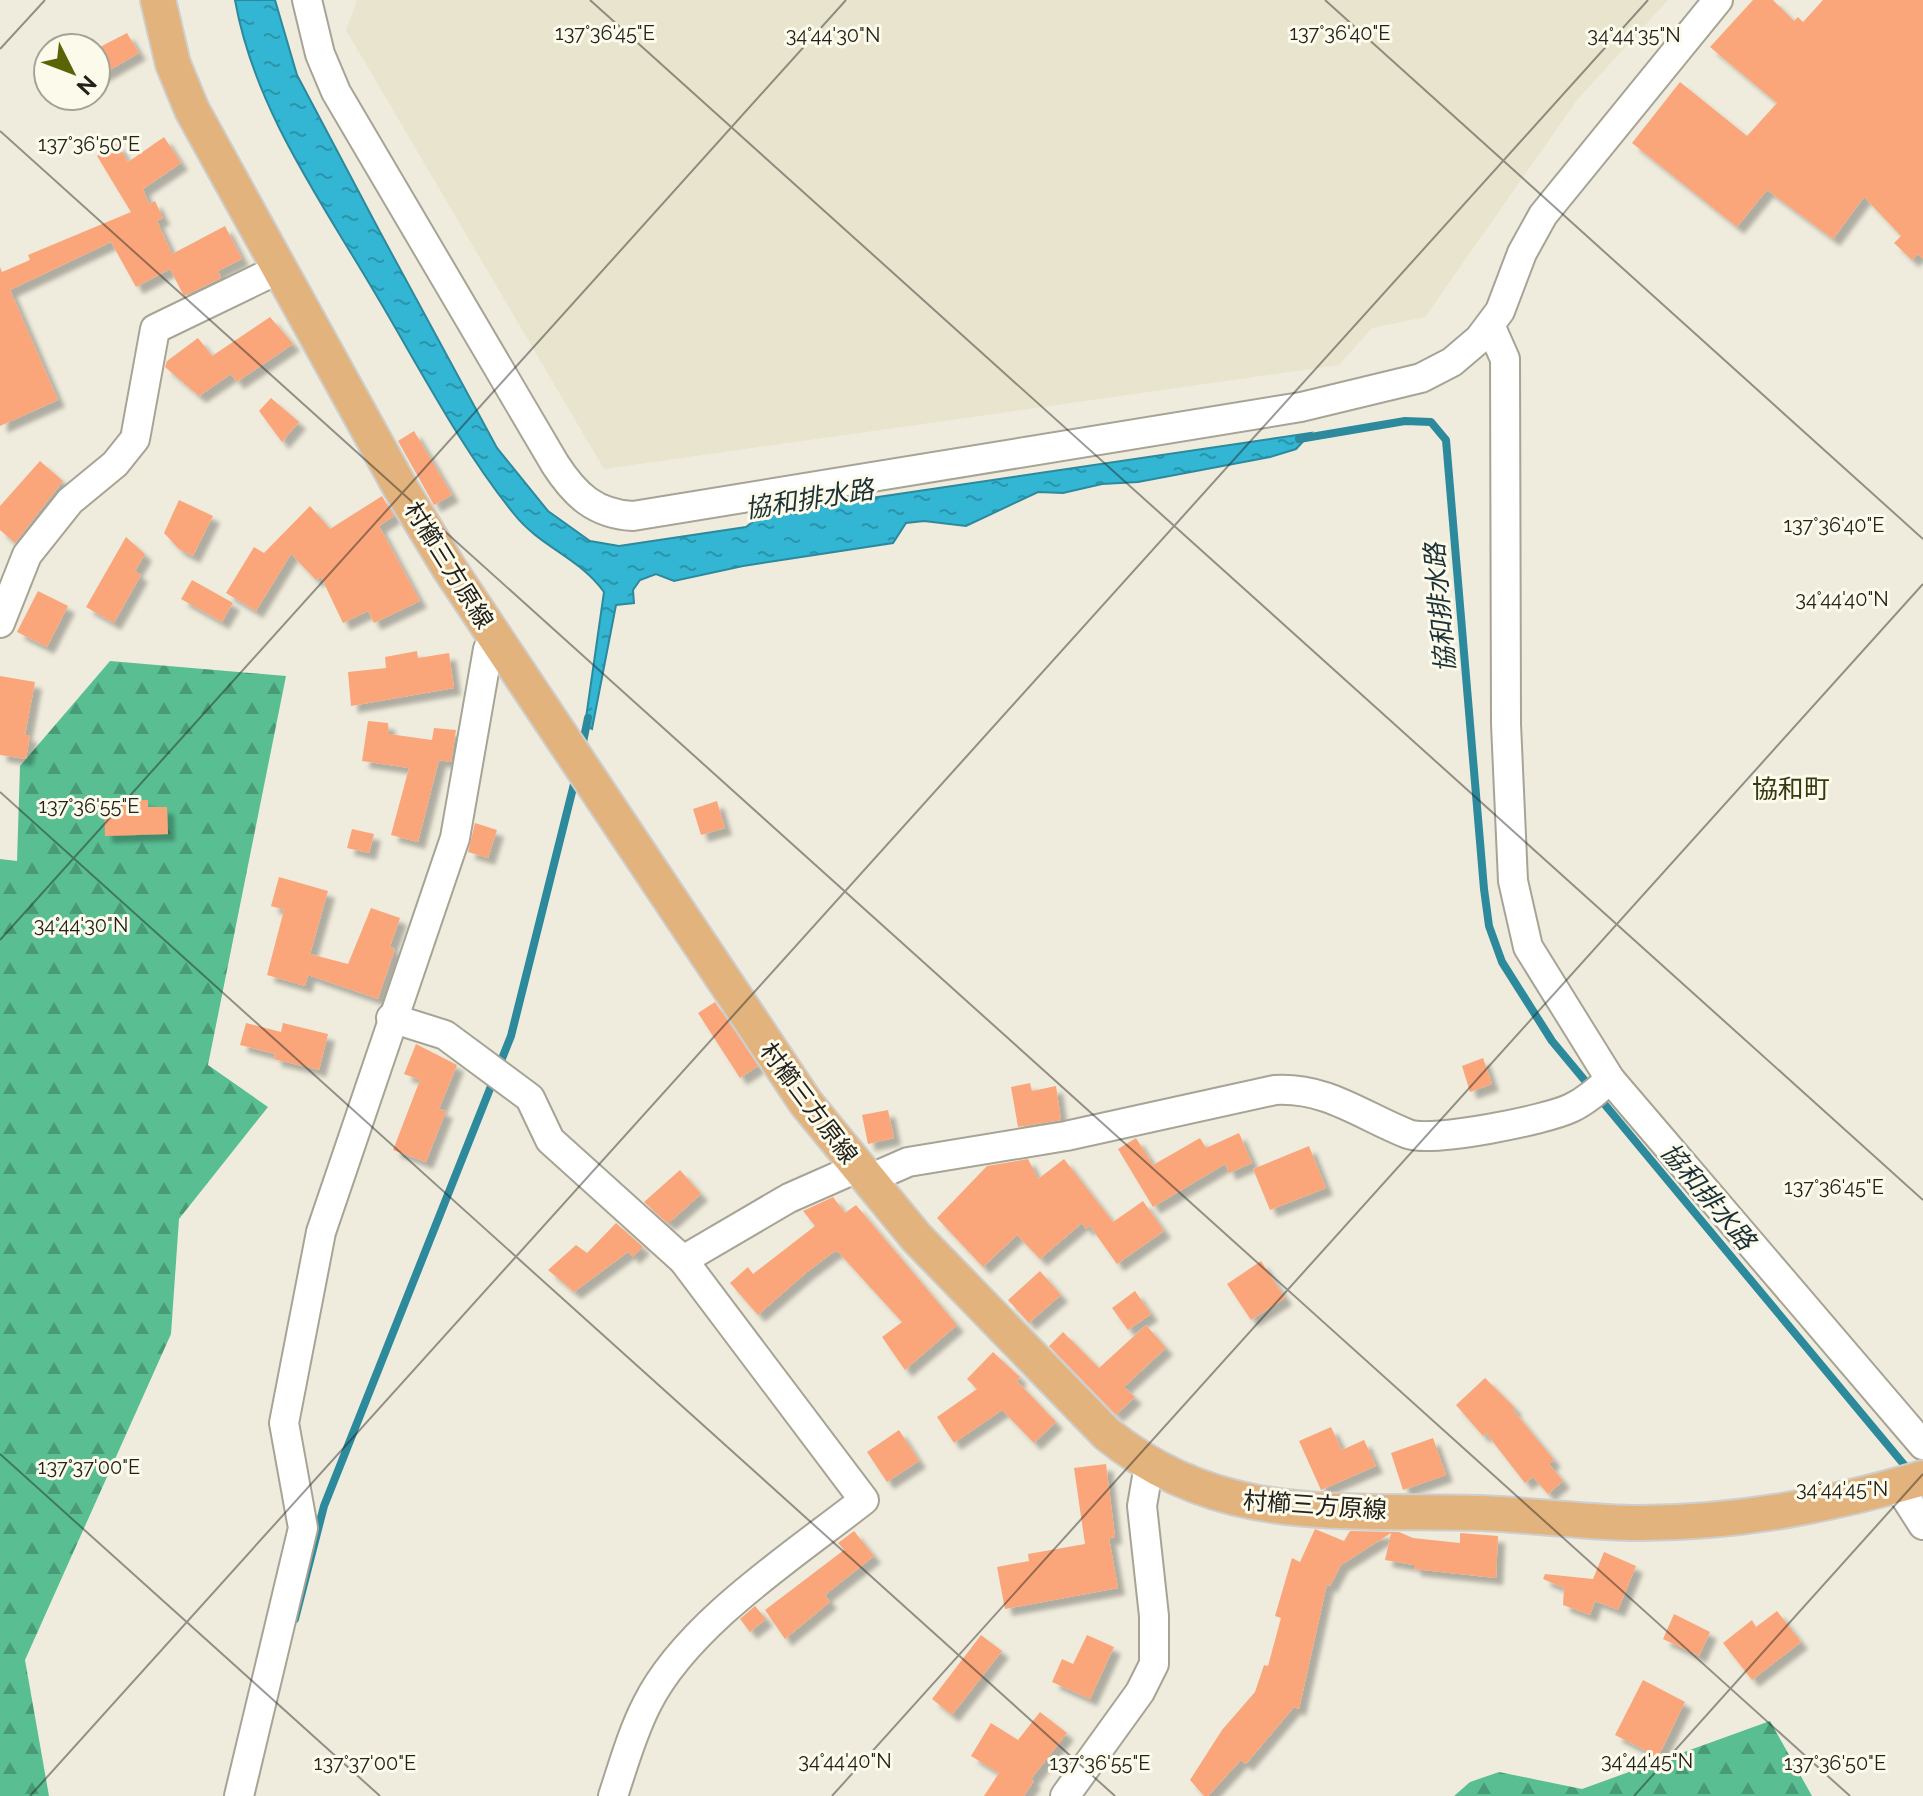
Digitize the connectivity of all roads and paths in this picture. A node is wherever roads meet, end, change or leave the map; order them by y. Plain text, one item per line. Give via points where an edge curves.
1 (158, 0) edge
2 (307, 0) edge
3 (1718, 0) edge
4 (279, 269) junction
5 (1490, 325) junction
6 (0, 623) edge
7 (496, 639) junction
8 (391, 1018) junction
9 (1600, 1088) junction
10 (862, 1174) junction
11 (683, 1260) junction
12 (1923, 1445) edge
13 (1149, 1465) junction
14 (1908, 1483) edge
15 (1923, 1525) edge
16 (239, 1796) edge
17 (613, 1796) edge
18 (1065, 1796) edge

1 - 4 main road, 村櫛三方原線 via 168,48 192,110
2 - 5 street via 336,92 482,343 567,482 596,509 613,515 653,514 1369,393 1437,371
3 - 5 street via 1543,215
4 - 6 street via 155,329 135,439 115,464 70,501 27,555
4 - 7 main road, 村櫛三方原線 via 400,487
5 - 9 street via 1505,359 1506,724 1515,904 1538,967 1593,1046
7 - 8 street via 488,649 455,838
7 - 10 main road, 村櫛三方原線 via 772,1056
8 - 11 street via 445,1035 511,1081 530,1098 550,1140
8 - 16 street via 321,1232 284,1423 303,1528
9 - 10 street via 1556,1114 1421,1138 1330,1096 1275,1090
9 - 12 street
10 - 11 street via 789,1198
10 - 13 main road, 村櫛三方原線 via 1091,1419
11 - 17 street via 864,1500 716,1617 673,1667 647,1703
13 - 14 main road, 村櫛三方原線 via 1199,1489 1262,1505 1620,1522 1763,1516
13 - 18 street via 1142,1506 1154,1664 1140,1692
14 - 15 street

